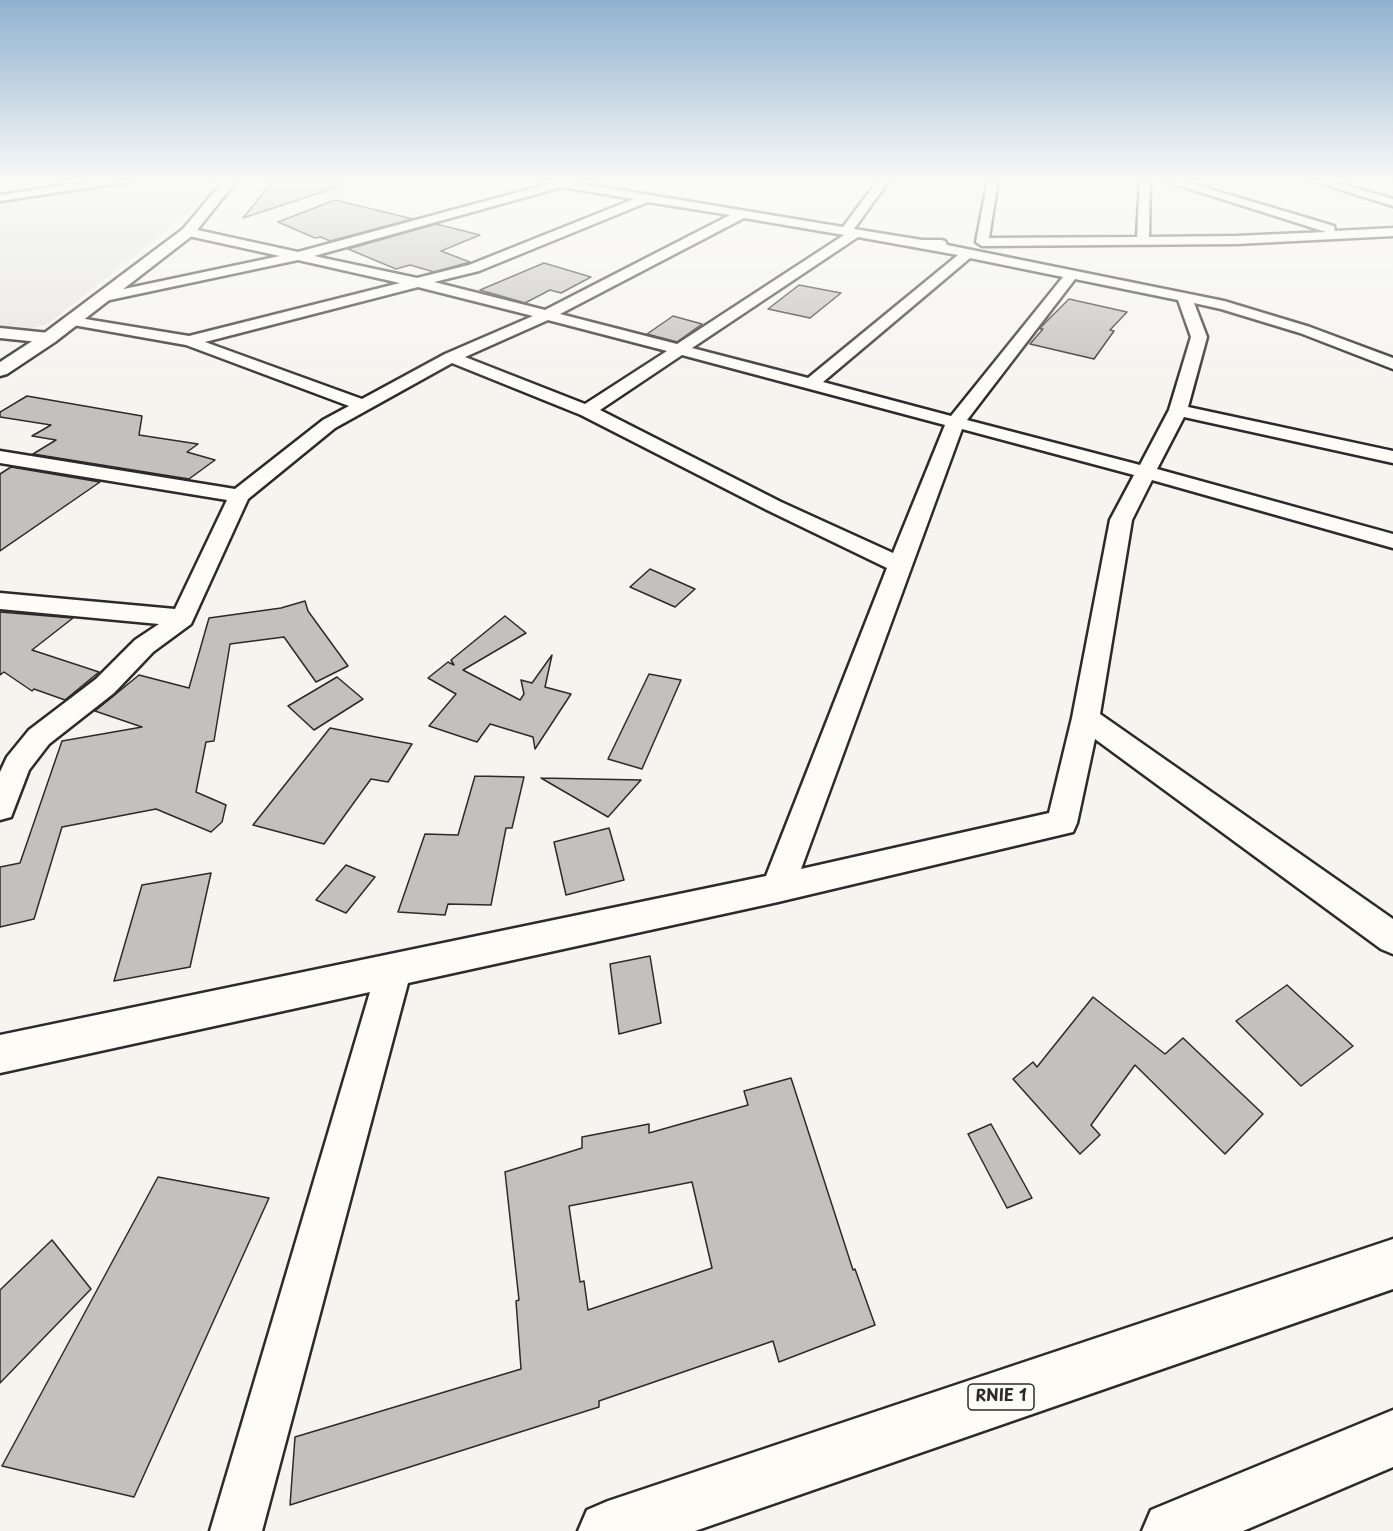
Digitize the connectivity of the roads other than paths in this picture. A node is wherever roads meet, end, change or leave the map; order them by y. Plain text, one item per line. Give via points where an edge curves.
1 (164, 250) edge
2 (277, 250) edge
3 (316, 250) edge
4 (517, 250) edge
5 (672, 250) edge
6 (826, 250) edge
7 (955, 250) edge
8 (968, 253) junction
9 (299, 255) junction
10 (1072, 274) junction
11 (420, 284) junction
12 (1184, 296) junction
13 (105, 297) junction
14 (547, 315) junction
15 (73, 321) junction
16 (0, 333) edge
17 (49, 338) junction
18 (189, 341) junction
19 (680, 351) junction
20 (451, 357) junction
21 (1393, 364) edge
22 (0, 369) edge
23 (810, 385) junction
24 (362, 405) junction
25 (1178, 410) junction
26 (587, 411) junction
27 (955, 423) junction
28 (0, 457) edge
29 (1393, 457) edge
30 (1145, 472) junction
31 (239, 496) junction
32 (1393, 541) edge
33 (899, 565) junction
34 (0, 601) edge
35 (183, 618) junction
36 (1086, 718) junction
37 (0, 808) edge
38 (777, 888) junction
39 (1393, 938) edge
40 (394, 969) junction
41 (0, 1054) edge
42 (1393, 1264) edge
43 (1393, 1438) edge
44 (236, 1531) edge
45 (608, 1531) edge
46 (1172, 1531) edge

1 - 13 main road
2 - 9 street
3 - 9 street
4 - 11 street
5 - 14 street
6 - 19 street
7 - 8 street
8 - 10 street
8 - 23 street
9 - 11 street
9 - 13 street
10 - 12 street
10 - 27 street
11 - 14 street
11 - 18 street
12 - 21 street via 1276,320
12 - 25 street via 1199,337
13 - 15 main road
14 - 19 street
14 - 20 street
15 - 17 main road
15 - 18 street
16 - 17 street
17 - 22 main road
18 - 24 street
19 - 23 street
19 - 26 street
20 - 24 street
20 - 26 street
23 - 27 street
24 - 31 street via 329,424
25 - 29 street
25 - 30 street
26 - 33 street
27 - 30 street
27 - 33 street
28 - 31 street
30 - 32 street
30 - 36 street via 1121,520
31 - 35 street
33 - 38 street
34 - 35 street
35 - 37 street via 144,646 105,686 39,737 17,765
36 - 38 street via 1062,823
36 - 39 street
38 - 40 street
40 - 41 street
40 - 44 street
42 - 45 main road, RNIE 1
43 - 46 main road

